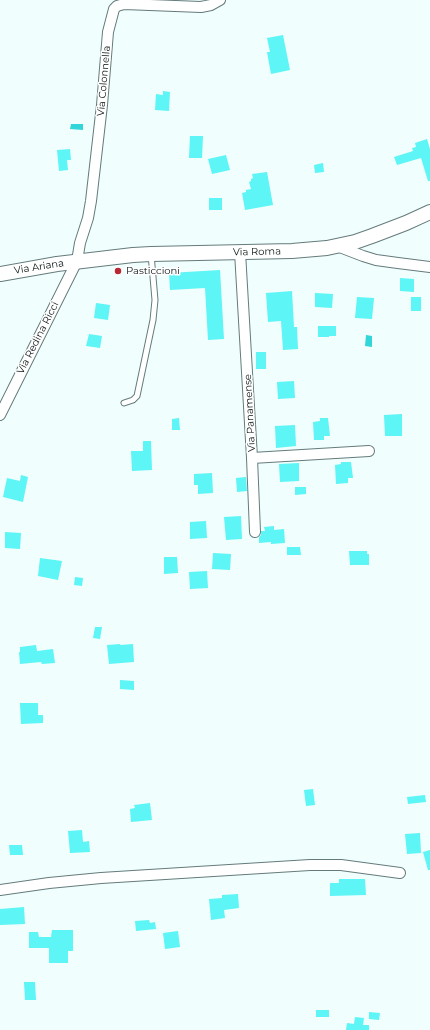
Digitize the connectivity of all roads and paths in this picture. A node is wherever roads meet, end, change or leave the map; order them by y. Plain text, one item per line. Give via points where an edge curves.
1 (220, 0) edge
2 (430, 212) edge
3 (337, 246) junction
4 (240, 252) junction
5 (151, 254) junction
6 (77, 261) junction
7 (430, 267) edge
8 (0, 274) edge
9 (124, 403) dead end
10 (0, 415) edge
11 (369, 450) dead end
12 (252, 458) junction
13 (256, 532) dead end
14 (400, 873) dead end
15 (0, 890) edge

1 - 6 street, Via Colonnella via 201,7 124,4 114,9 108,38 92,195
2 - 3 main road, Via Roma via 355,242
3 - 4 main road, Via Roma via 292,251
3 - 7 street via 376,260
4 - 5 main road, Via Roma
4 - 12 street, Via Panamense
5 - 6 main road, Via Roma
5 - 9 lane via 155,300 153,320 136,398
6 - 8 main road, Via Ariana
6 - 10 street, Via Redina Ricci
11 - 12 street, Via Panamense
12 - 13 street
14 - 15 street via 323,864 81,880

